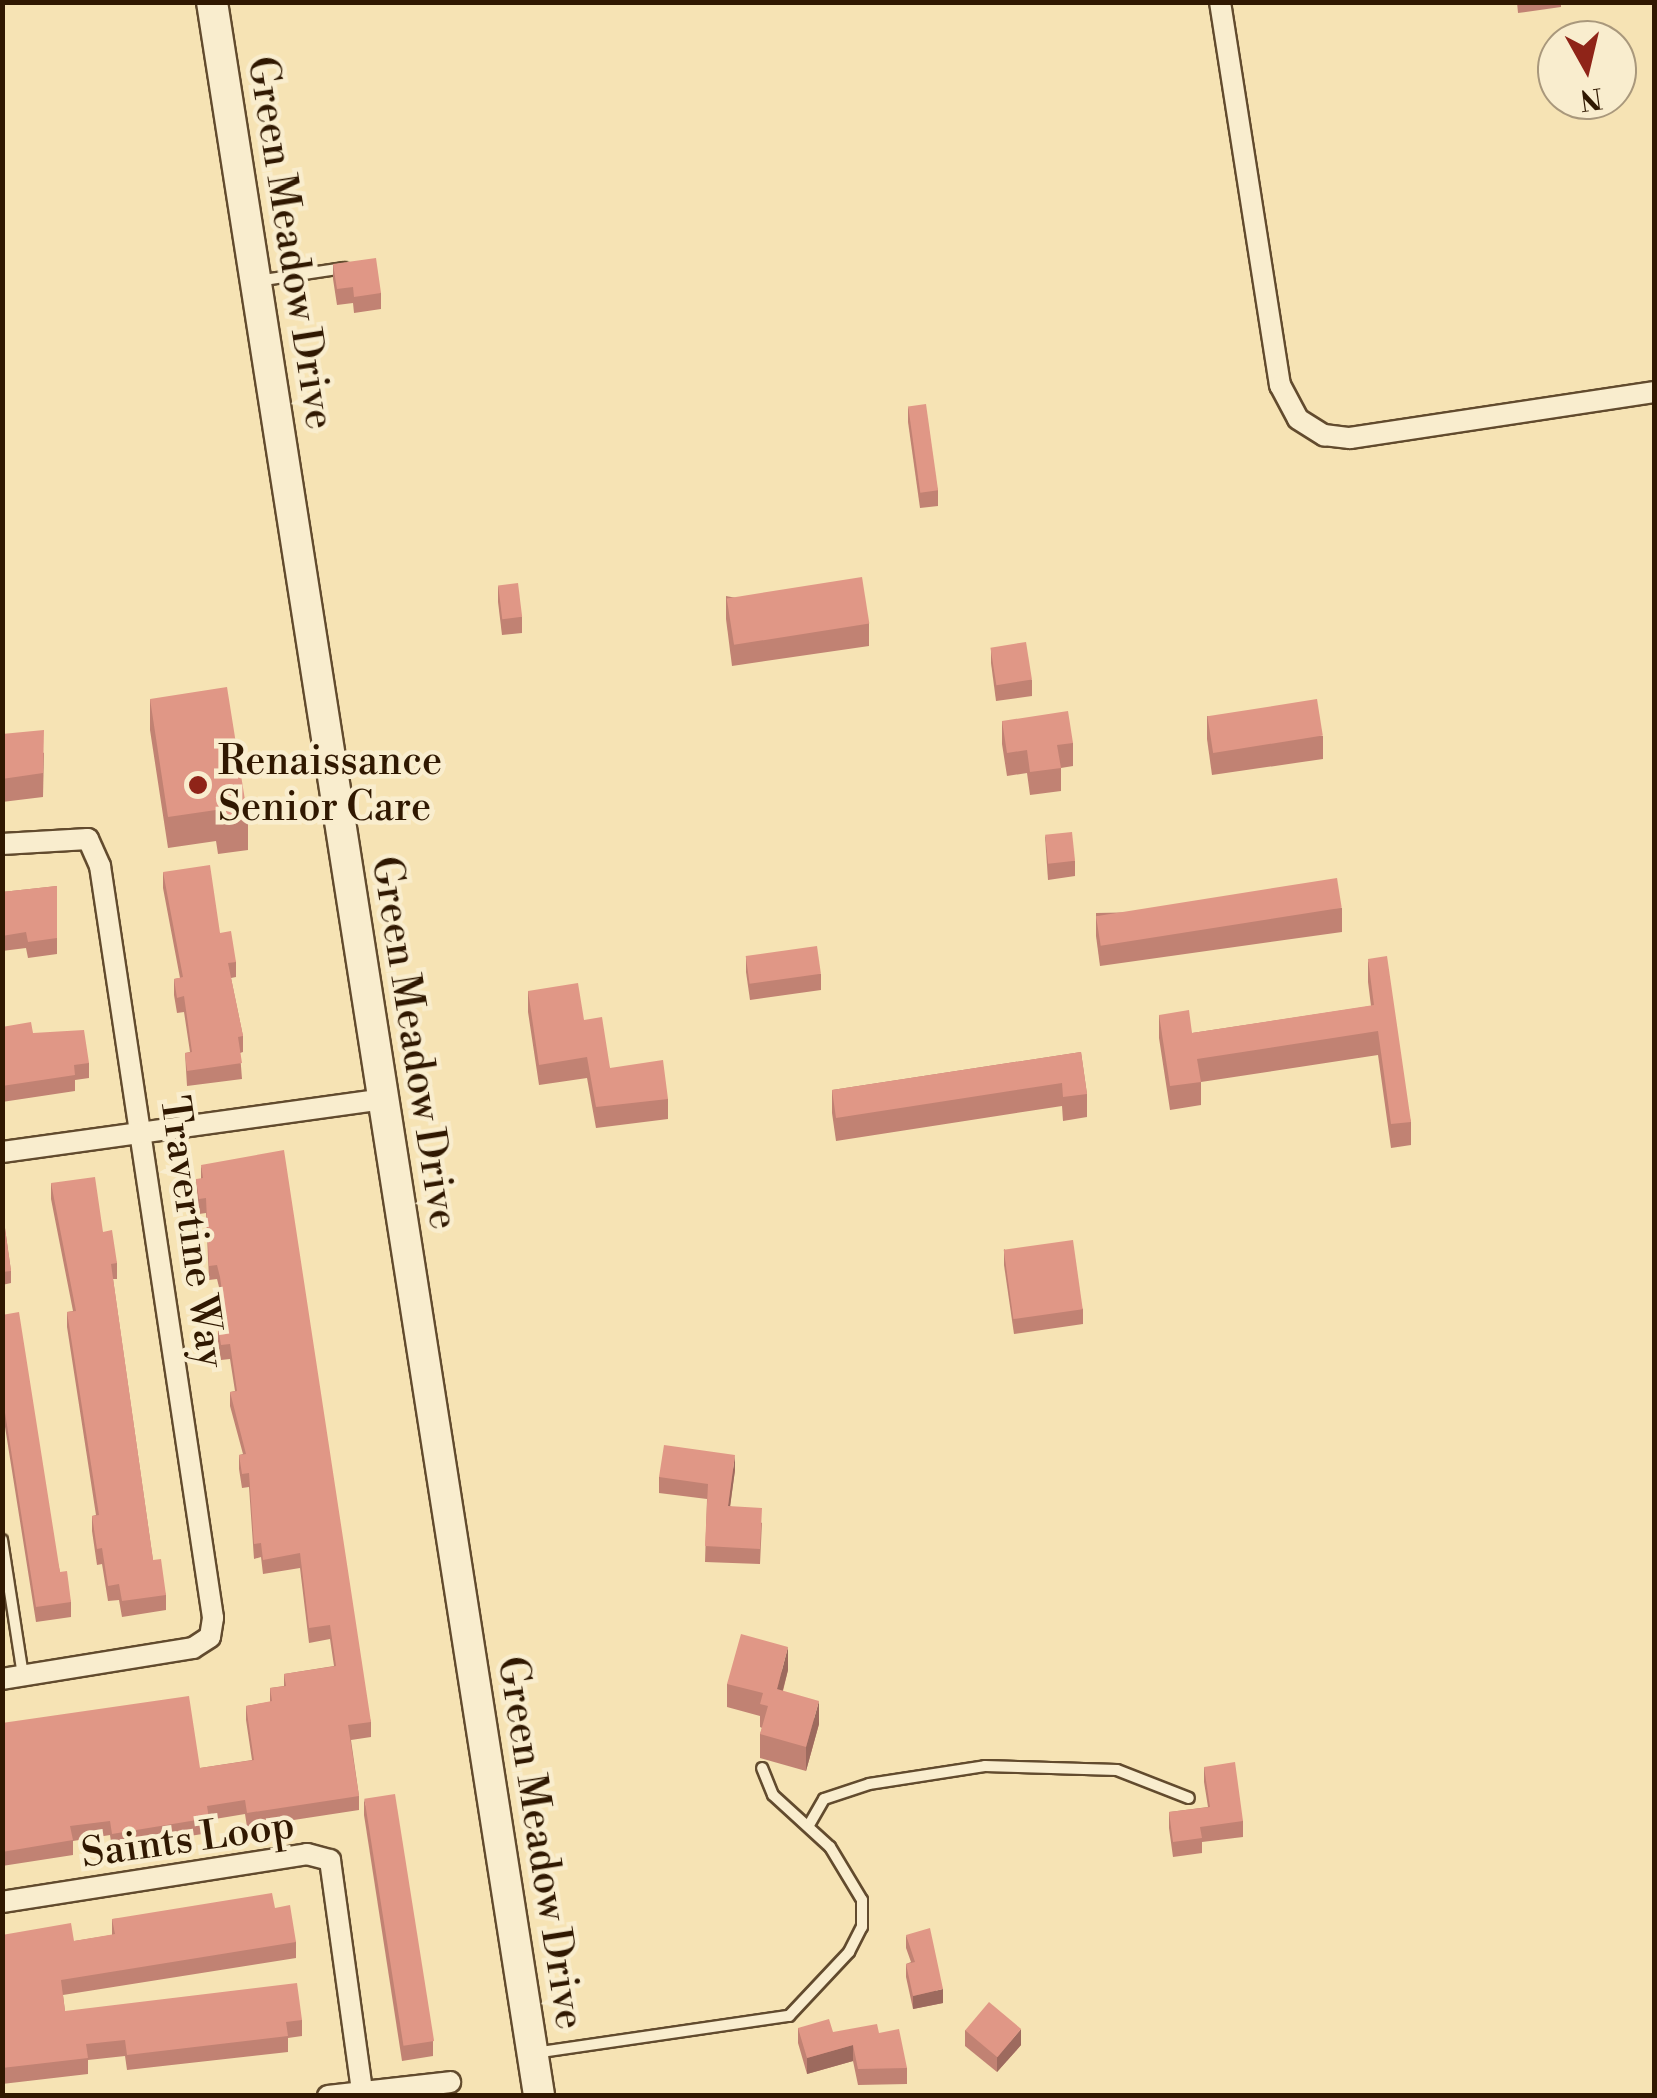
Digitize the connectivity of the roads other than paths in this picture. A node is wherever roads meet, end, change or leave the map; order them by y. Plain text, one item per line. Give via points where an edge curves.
1 (212, 2) edge
2 (1220, 2) edge
3 (345, 268) edge
4 (256, 282) junction
5 (1654, 392) edge
6 (2, 844) edge
7 (382, 1099) junction
8 (142, 1133) junction
9 (2, 1152) edge
10 (2, 1540) edge
11 (13, 1677) edge
12 (762, 1768) dead end
13 (1189, 1798) dead end
14 (810, 1825) junction
15 (2, 1902) edge
16 (533, 2053) junction
17 (450, 2082) dead end
18 (362, 2092) junction
19 (328, 2096) edge
20 (539, 2096) edge

1 - 4 main road, Green Meadow Drive
2 - 5 street via 1280,385 1298,420 1324,435 1350,438
3 - 4 lane
4 - 7 main road, Green Meadow Drive
6 - 8 street, Travertine Way via 88,839 100,866
7 - 8 street
7 - 16 main road, Green Meadow Drive
8 - 9 street
8 - 11 street, Travertine Way via 210,1599 210,1637 193,1648
10 - 11 lane
12 - 14 lane via 774,1795
13 - 14 lane via 1117,1770 984,1766 824,1798
14 - 16 lane via 862,1900 862,1928 789,2016
15 - 18 street, Saints Loop via 307,1854 330,1860
16 - 20 main road, Green Meadow Drive
17 - 18 street
18 - 19 street

